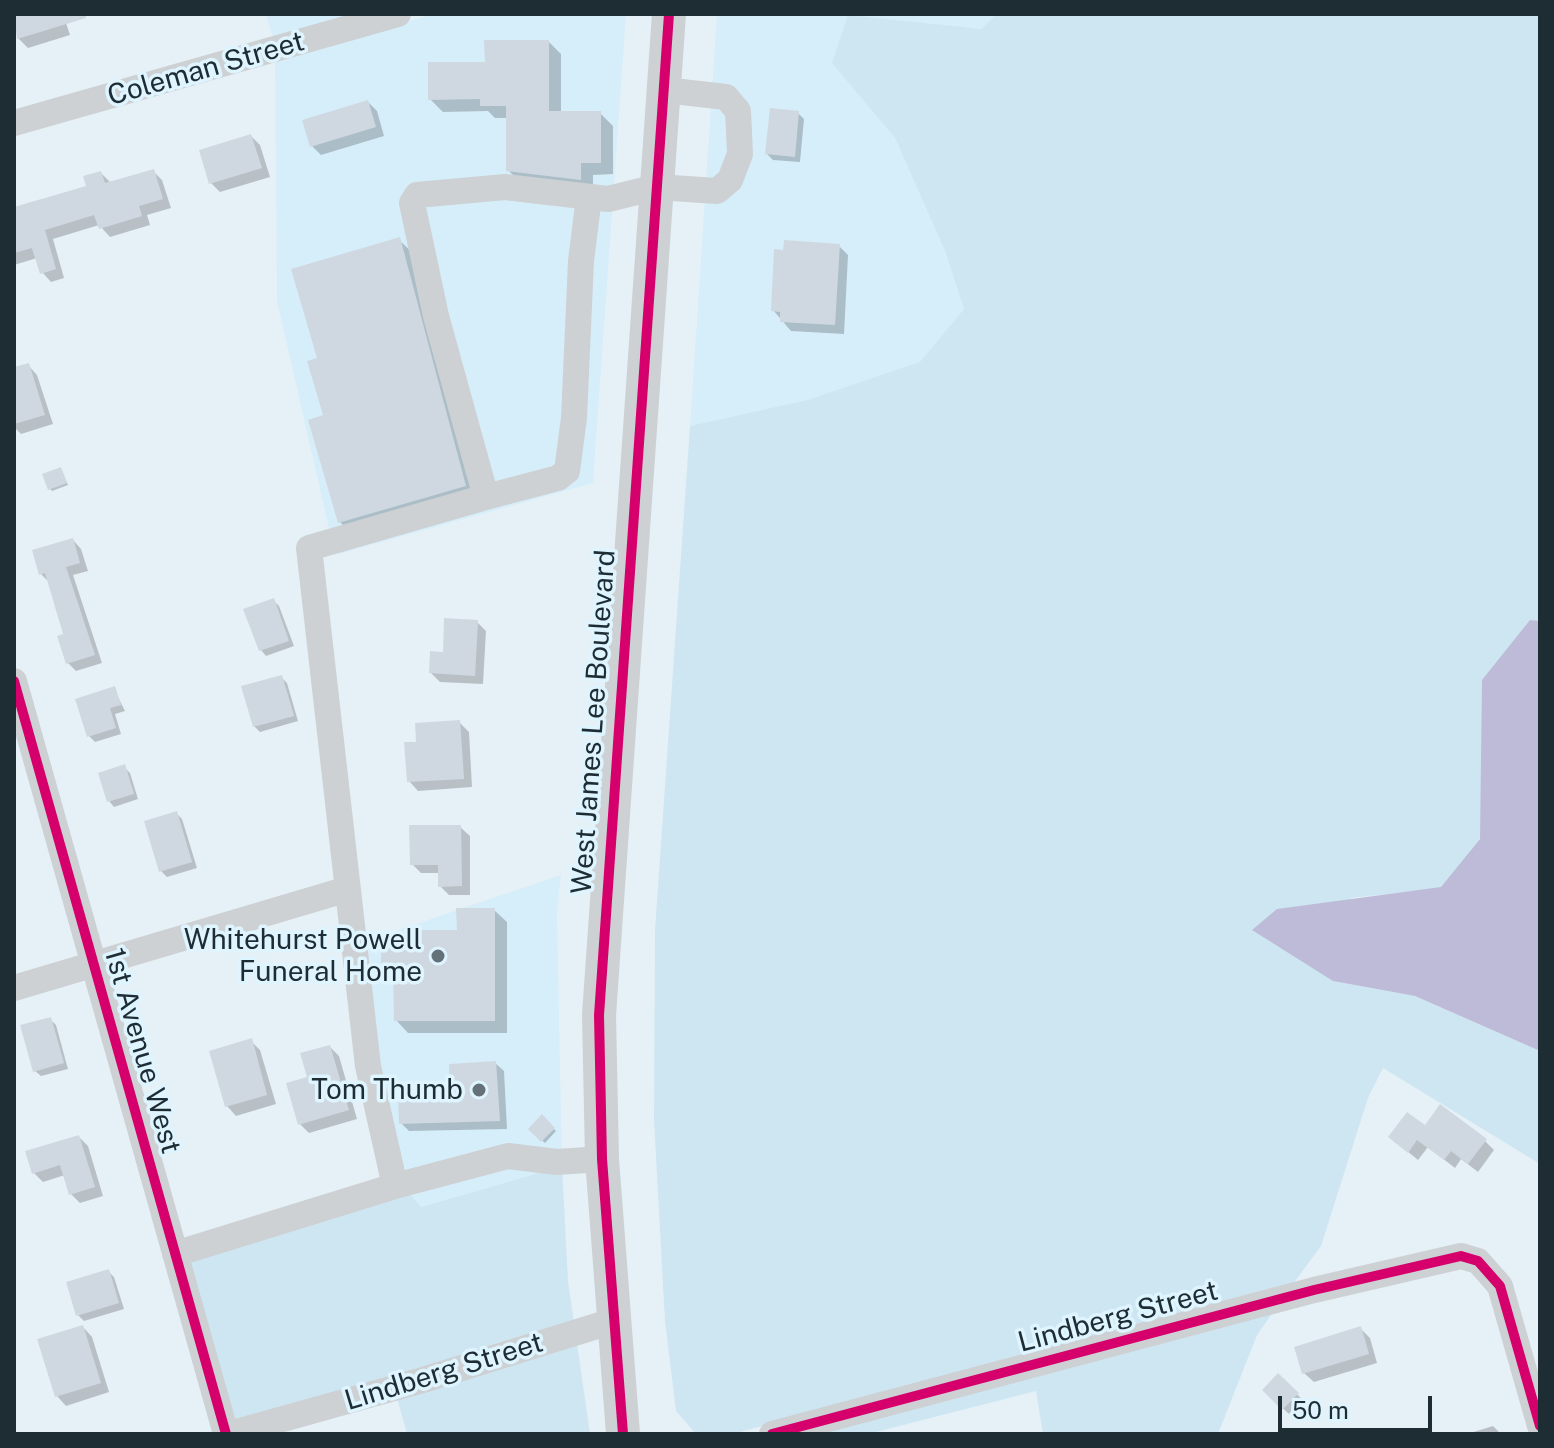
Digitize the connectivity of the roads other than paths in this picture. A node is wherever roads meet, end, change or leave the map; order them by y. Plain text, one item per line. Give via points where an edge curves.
1 (398, 14) edge
2 (669, 14) edge
3 (664, 90) junction
4 (14, 123) edge
5 (657, 187) junction
6 (589, 197) junction
7 (486, 497) junction
8 (14, 685) edge
9 (348, 889) junction
10 (91, 965) junction
11 (14, 988) edge
12 (602, 1159) junction
13 (395, 1186) junction
14 (175, 1254) junction
15 (613, 1321) junction
16 (1540, 1426) edge
17 (228, 1434) edge
18 (623, 1434) edge
19 (772, 1434) edge

1 - 4 street, Coleman Street
2 - 3 main road, West James Lee Boulevard
3 - 5 main road, West James Lee Boulevard
3 - 5 street via 726,97 738,111 740,154 730,180 717,191
5 - 6 street via 608,199
5 - 12 main road, West James Lee Boulevard via 599,1015
6 - 7 street via 567,471
6 - 7 street via 505,187 417,195 412,203 436,316
7 - 9 street via 309,548
8 - 10 street, 1st Avenue West
9 - 10 street
9 - 13 street via 368,1066
10 - 11 street
10 - 14 street, 1st Avenue West
12 - 13 street via 557,1162 508,1156
12 - 15 main road, West James Lee Boulevard
13 - 14 street
14 - 17 street, 1st Avenue West
15 - 17 street, Lindberg Street
15 - 18 main road, West James Lee Boulevard
16 - 19 street, Lindberg Street via 1500,1286 1478,1261 1461,1256 1383,1272

